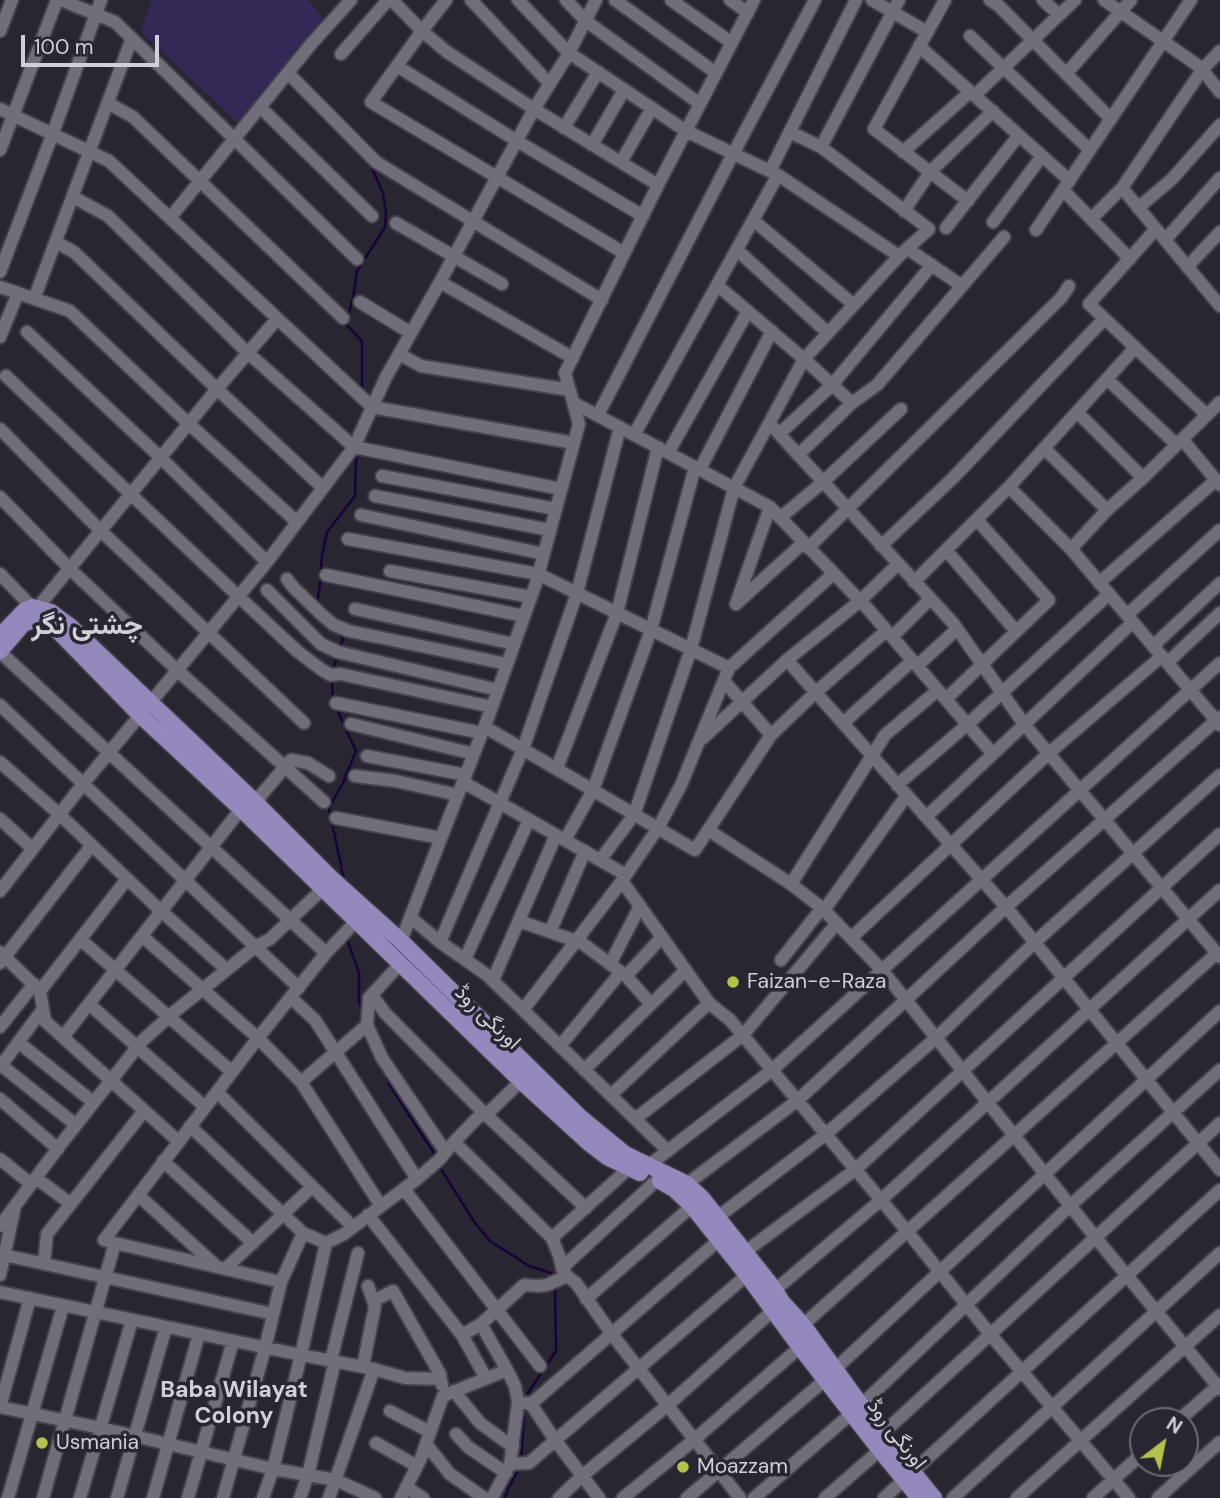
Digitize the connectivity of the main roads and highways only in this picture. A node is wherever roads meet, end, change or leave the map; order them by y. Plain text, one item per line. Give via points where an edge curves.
1 (3, 627) edge
2 (0, 652) edge
3 (145, 708) junction
4 (328, 884) junction
5 (777, 1301) junction
6 (830, 1374) junction
7 (909, 1476) junction
8 (919, 1498) edge
9 (934, 1498) edge

1 - 3 main road, اورنگی روڈ via 25,610 35,607 51,612 71,626
2 - 3 main road, اورنگی روڈ via 23,624 47,622
3 - 4 main road, اورنگی روڈ
4 - 5 main road, اورنگی روڈ via 357,920 521,1081 607,1157 674,1189 747,1275
4 - 5 main road, اورنگی روڈ via 401,941 580,1117 625,1154 687,1184 746,1252
5 - 6 main road, اورنگی روڈ via 803,1325
5 - 6 main road, اورنگی روڈ via 800,1347
6 - 7 main road, اورنگی روڈ
7 - 8 main road, اورنگی روڈ
7 - 9 main road, اورنگی روڈ

